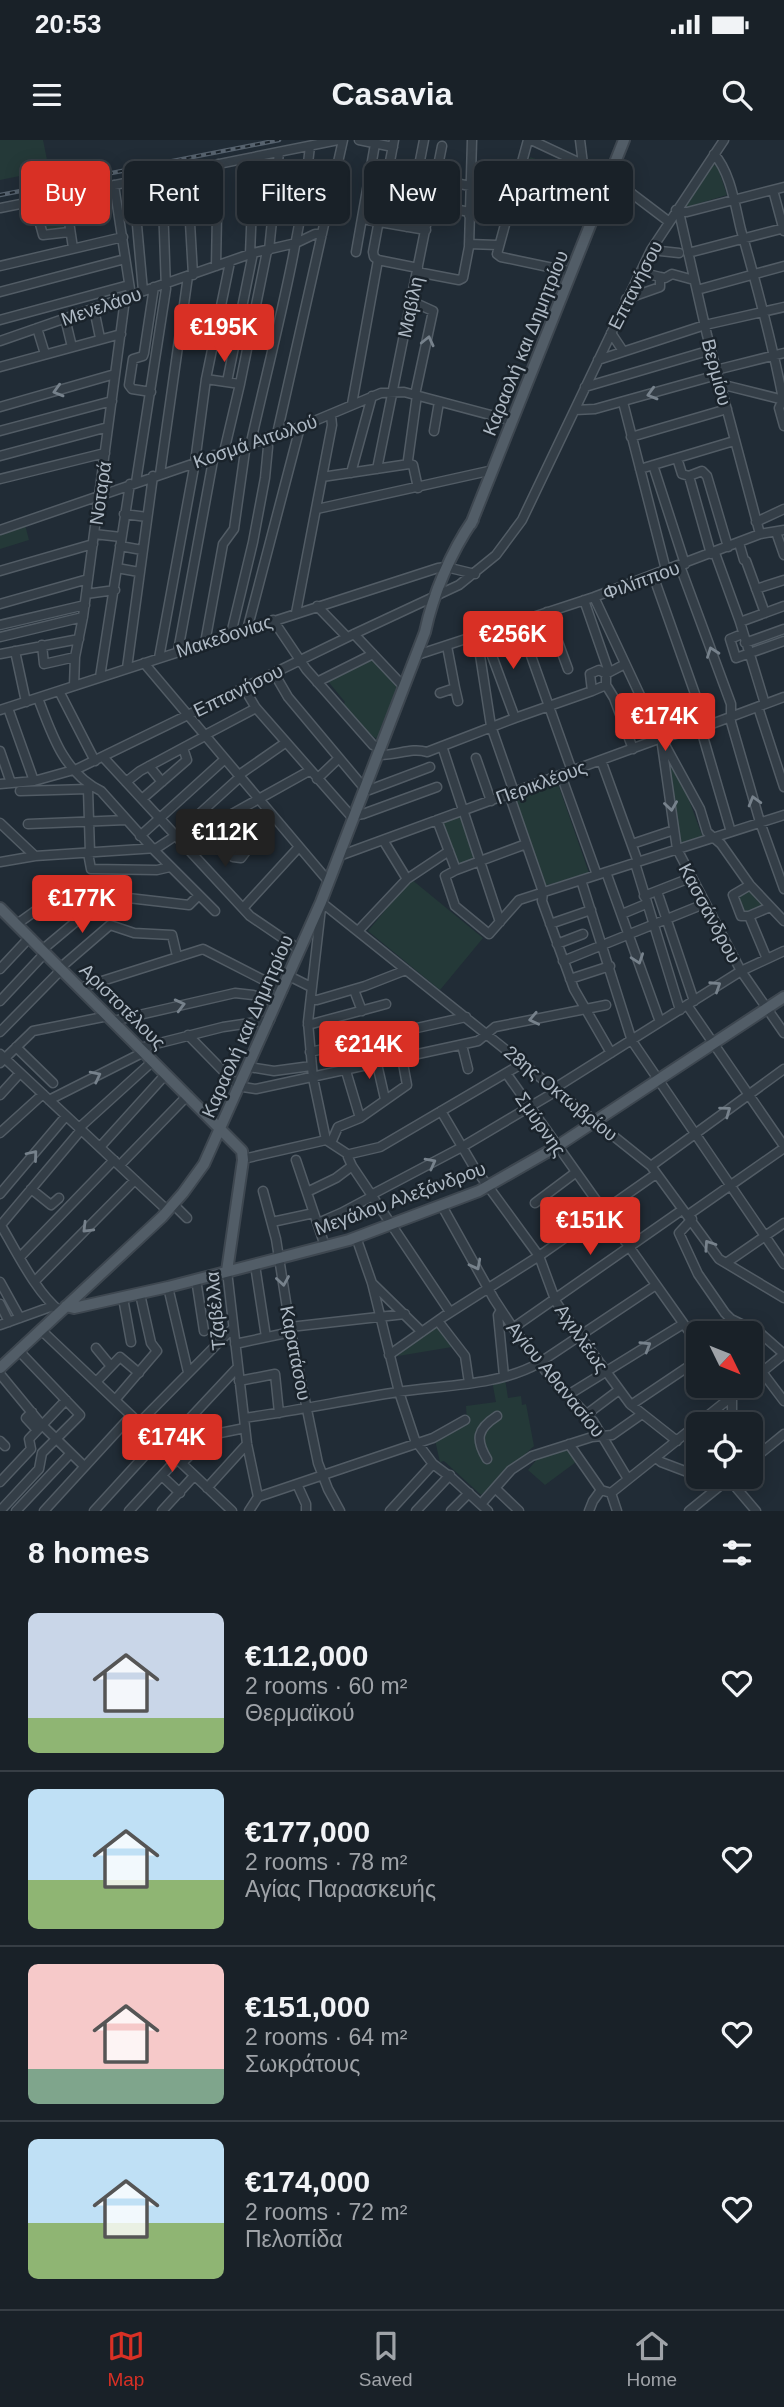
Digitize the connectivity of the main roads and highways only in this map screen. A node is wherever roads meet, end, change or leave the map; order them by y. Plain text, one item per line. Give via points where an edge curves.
1 (624, 140) edge
2 (2, 912) edge
3 (784, 997) edge
4 (221, 1129) junction
5 (226, 1270) junction
6 (91, 1283) junction
7 (107, 1301) junction
8 (60, 1308) junction
9 (0, 1368) edge

1 - 4 main road, Καραολή και Δημητρίου via 473,520 461,537 321,902
2 - 4 main road, Αριστοτέλους
3 - 5 main road, Μεγάλου Αλεξάνδρου via 487,1187 356,1237
4 - 5 main road, Τζαβέλλα via 243,1158
4 - 6 main road, Καραολή και Δημητρίου via 200,1171 171,1208
5 - 7 main road, Μεγάλου Αλεξάνδρου
6 - 7 main road
6 - 8 main road, Καραολή και Δημητρίου
7 - 8 main road, Μεγάλου Αλεξάνδρου
8 - 9 main road, Καραολή και Δημητρίου

